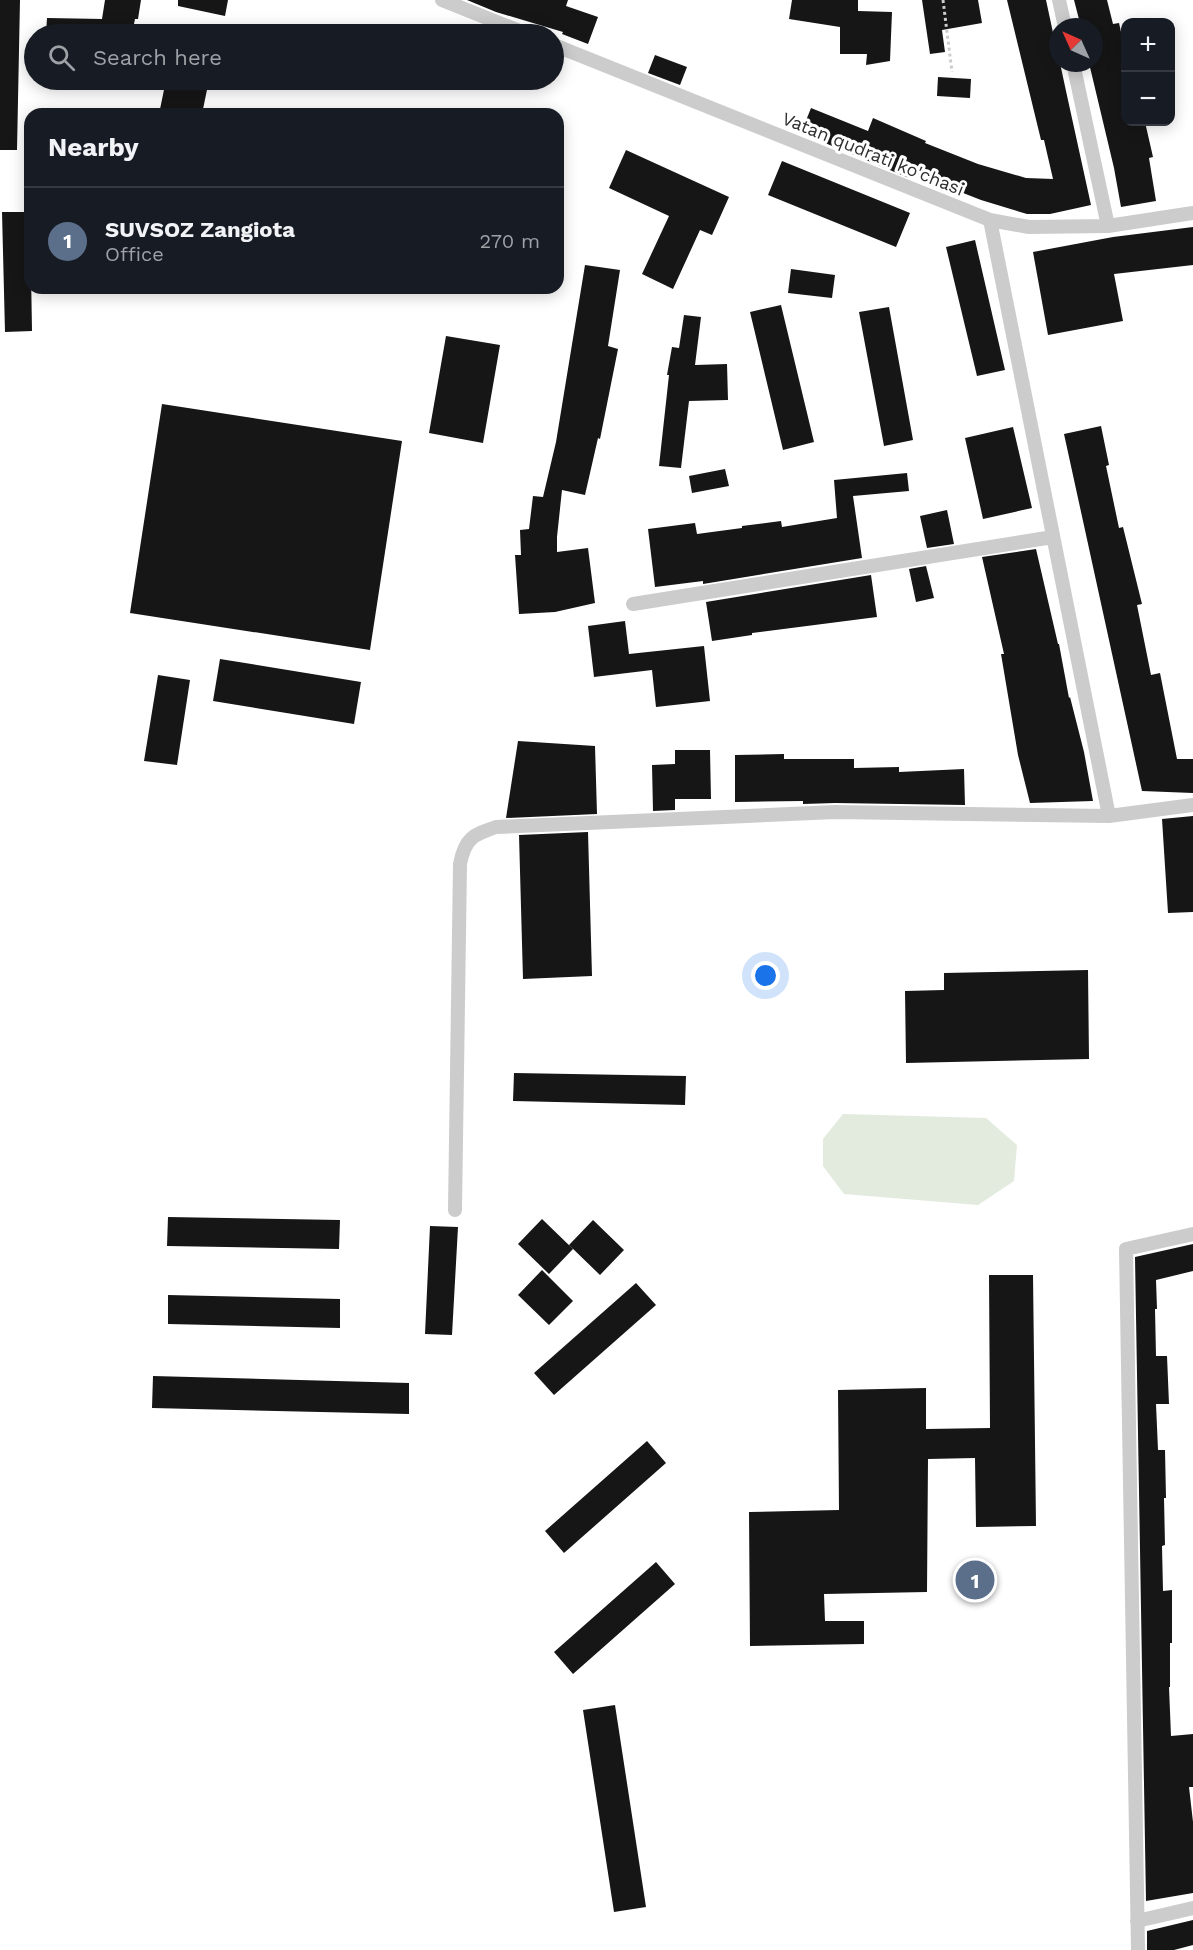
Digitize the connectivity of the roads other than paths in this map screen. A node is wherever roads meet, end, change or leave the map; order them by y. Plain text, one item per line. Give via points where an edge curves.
1 (442, 0) edge
2 (1059, 0) edge
3 (1063, 18) edge
4 (502, 24) edge
5 (564, 49) edge
6 (1075, 72) edge
7 (1193, 213) edge
8 (990, 220) junction
9 (1108, 226) junction
10 (1053, 537) junction
11 (633, 604) dead end
12 (1193, 804) edge
13 (1109, 816) junction
14 (455, 1210) dead end
15 (1193, 1234) edge
16 (1193, 1908) edge
17 (1137, 1921) junction
18 (1138, 1950) edge

1 - 4 street
2 - 3 street
5 - 8 street, Vatan qudrati ko'chasi
6 - 9 street
7 - 9 street, Vatan qudrati ko'chasi
8 - 9 street, Vatan qudrati ko'chasi via 1029,227
8 - 10 street
10 - 11 street
10 - 13 street
12 - 13 street
13 - 14 street via 835,812 496,827 476,834 463,848 459,864
15 - 17 street via 1126,1249
16 - 17 street
17 - 18 street

